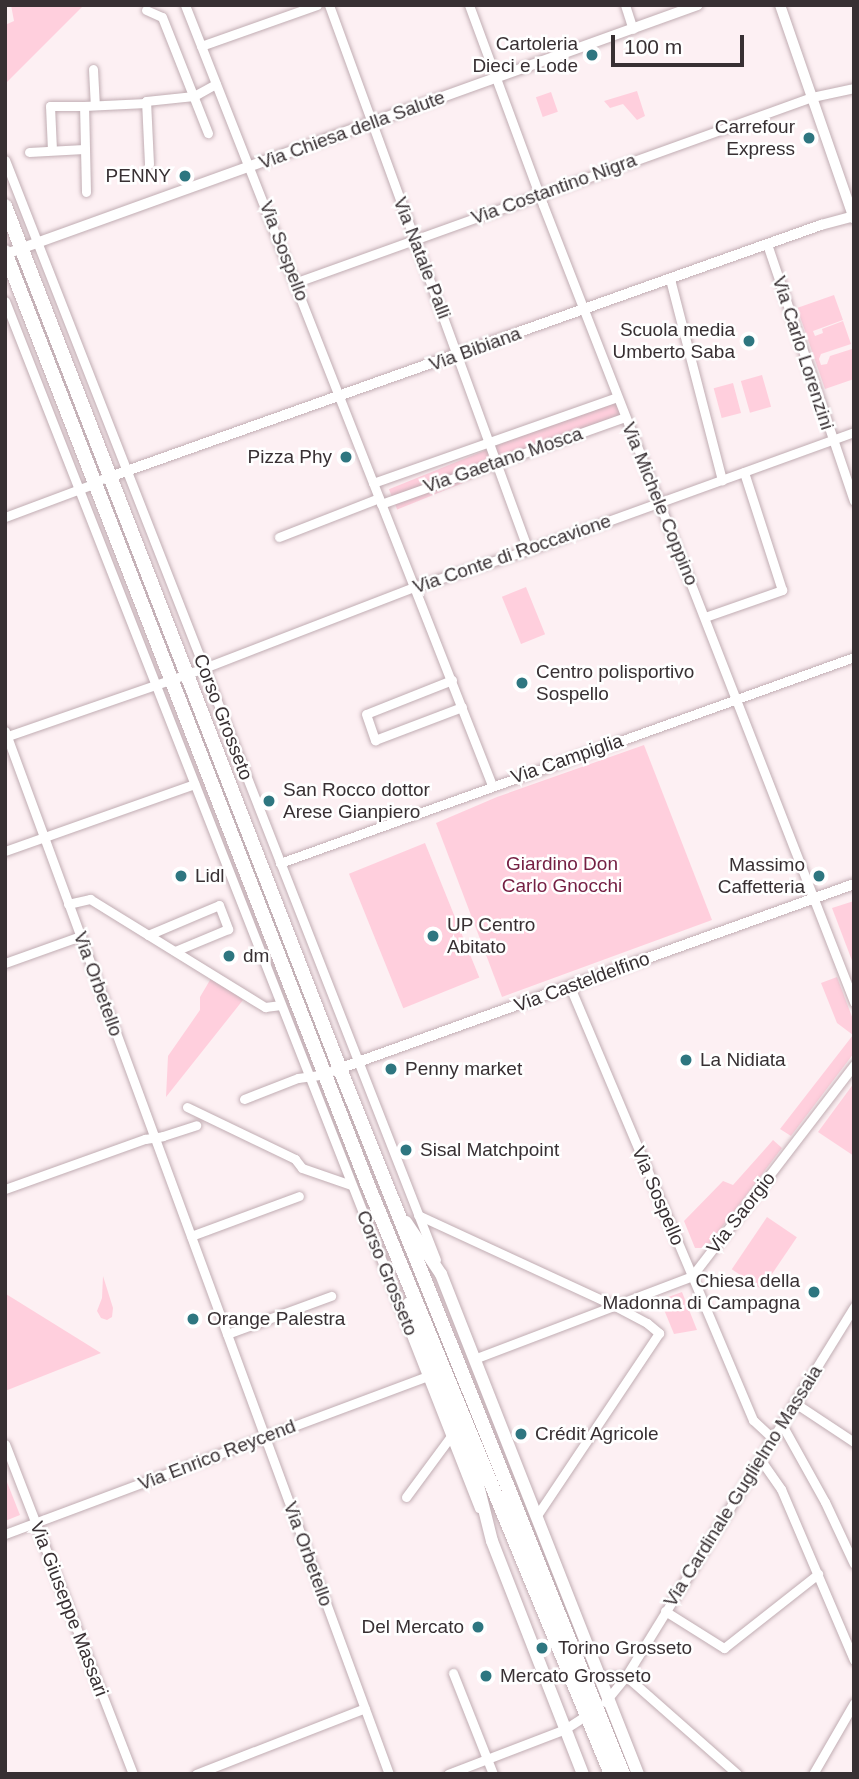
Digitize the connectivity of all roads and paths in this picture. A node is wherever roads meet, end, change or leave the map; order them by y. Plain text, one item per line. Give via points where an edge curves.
1 (185, 5) edge
2 (317, 5) edge
3 (329, 5) edge
4 (469, 5) edge
5 (625, 5) edge
6 (698, 5) edge
7 (780, 5) edge
8 (146, 10) dead end
9 (633, 29) junction
10 (201, 46) junction
11 (93, 69) dead end
12 (496, 79) junction
13 (216, 84) junction
14 (854, 88) edge
15 (194, 96) junction
16 (812, 97) junction
17 (146, 103) junction
18 (95, 105) junction
19 (84, 106) junction
20 (372, 123) junction
21 (208, 133) dead end
22 (84, 149) junction
23 (52, 150) junction
24 (29, 152) dead end
25 (5, 160) edge
26 (149, 164) dead end
27 (249, 167) junction
28 (86, 192) dead end
29 (539, 194) junction
30 (5, 206) edge
31 (853, 217) edge
32 (414, 239) junction
33 (37, 242) junction
34 (767, 244) junction
35 (22, 248) junction
36 (5, 253) edge
37 (670, 279) junction
38 (297, 282) junction
39 (5, 301) edge
40 (583, 310) junction
41 (458, 355) junction
42 (340, 397) junction
43 (617, 397) junction
44 (625, 417) junction
45 (854, 432) edge
46 (832, 440) junction
47 (489, 442) junction
48 (496, 463) junction
49 (126, 471) junction
50 (744, 472) junction
51 (112, 476) junction
52 (722, 480) junction
53 (96, 483) junction
54 (373, 483) junction
55 (79, 489) junction
56 (380, 501) junction
57 (854, 501) edge
58 (660, 502) junction
59 (5, 517) edge
60 (279, 537) dead end
61 (528, 550) junction
62 (417, 586) junction
63 (705, 617) junction
64 (854, 657) edge
65 (204, 668) junction
66 (187, 673) junction
67 (172, 679) junction
68 (452, 680) junction
69 (156, 685) junction
70 (737, 700) junction
71 (462, 707) junction
72 (6, 735) edge
73 (194, 783) junction
74 (492, 785) junction
75 (44, 836) junction
76 (5, 851) edge
77 (280, 863) junction
78 (854, 884) edge
79 (814, 898) junction
80 (68, 904) junction
81 (148, 935) junction
82 (81, 936) junction
83 (174, 951) junction
84 (5, 963) edge
85 (570, 987) junction
86 (854, 1002) edge
87 (281, 1005) junction
88 (359, 1063) junction
89 (854, 1065) edge
90 (333, 1071) junction
91 (309, 1076) junction
92 (244, 1099) dead end
93 (187, 1107) dead end
94 (196, 1125) dead end
95 (155, 1138) junction
96 (351, 1185) junction
97 (369, 1187) junction
98 (5, 1189) edge
99 (299, 1196) dead end
100 (391, 1198) junction
101 (418, 1214) junction
102 (191, 1236) junction
103 (441, 1274) junction
104 (692, 1276) junction
105 (331, 1296) dead end
106 (615, 1306) junction
107 (852, 1314) edge
108 (227, 1334) junction
109 (474, 1359) junction
110 (428, 1376) junction
111 (795, 1402) junction
112 (781, 1423) junction
113 (451, 1436) junction
114 (265, 1437) junction
115 (772, 1438) junction
116 (854, 1442) edge
117 (5, 1444) edge
118 (760, 1459) junction
119 (555, 1489) junction
120 (406, 1497) dead end
121 (529, 1499) junction
122 (536, 1517) junction
123 (36, 1522) junction
124 (5, 1534) edge
125 (492, 1541) junction
126 (854, 1564) edge
127 (818, 1574) junction
128 (665, 1611) junction
129 (854, 1660) edge
130 (453, 1673) dead end
131 (626, 1676) junction
132 (600, 1677) junction
133 (854, 1703) edge
134 (598, 1707) junction
135 (365, 1708) junction
136 (565, 1729) junction
137 (487, 1759) junction
138 (133, 1774) edge
139 (196, 1774) edge
140 (389, 1774) edge
141 (449, 1774) edge
142 (493, 1774) edge
143 (583, 1774) edge
144 (611, 1774) edge
145 (623, 1774) edge
146 (638, 1774) edge
147 (737, 1774) edge
148 (813, 1774) edge

1 - 10 street, Via Sospello
2 - 10 street
3 - 20 street, Via Natale Palli
4 - 12 street, Via Michele Coppino
5 - 9 street
6 - 9 street, Via Chiesa della Salute
7 - 16 street
8 - 15 street via 162,17
9 - 12 street, Via Chiesa della Salute
10 - 13 street, Via Sospello
11 - 18 street
12 - 20 street, Via Chiesa della Salute
12 - 29 street, Via Michele Coppino
13 - 15 street
13 - 27 street, Via Sospello
14 - 16 street, Via Costantino Nigra
15 - 17 street
15 - 21 street
16 - 29 street, Via Costantino Nigra
16 - 31 street
17 - 18 street
17 - 26 street
18 - 19 street
19 - 22 street
19 - 23 street via 50,106
20 - 27 street, Via Chiesa della Salute
20 - 32 street, Via Natale Palli
22 - 23 street
22 - 28 street
23 - 24 street
25 - 33 street, Corso Grosseto
27 - 33 street, Via Chiesa della Salute
27 - 38 street, Via Sospello
29 - 32 street, Via Costantino Nigra
29 - 40 street, Via Michele Coppino
30 - 35 main road, Corso Grosseto
31 - 34 street, Via Bibiana
32 - 38 street, Via Costantino Nigra
32 - 41 street, Via Natale Palli
33 - 35 street, Via Chiesa della Salute
33 - 49 street, Corso Grosseto
34 - 37 street, Via Bibiana
34 - 46 street, Via Carlo Lorenzini
35 - 36 street, Via Chiesa della Salute
35 - 51 main road, Corso Grosseto
36 - 53 main road, Corso Grosseto
37 - 40 street, Via Bibiana
37 - 52 street
38 - 42 street, Via Sospello
39 - 55 street, Corso Grosseto
40 - 41 street, Via Bibiana
40 - 43 street, Via Michele Coppino
41 - 42 street, Via Bibiana
41 - 47 street, Via Natale Palli
42 - 49 street, Via Bibiana
42 - 54 street, Via Sospello
43 - 44 street, Via Michele Coppino
43 - 47 street, Via Gaetano Mosca
44 - 48 street, Via Gaetano Mosca
44 - 58 street, Via Michele Coppino
45 - 46 street, Via Conte di Roccavione
46 - 50 street, Via Conte di Roccavione
46 - 57 street, Via Carlo Lorenzini
47 - 48 street, Via Natale Palli
47 - 54 street, Via Gaetano Mosca
48 - 56 street, Via Gaetano Mosca
48 - 61 street, Via Natale Palli
49 - 51 street, Via Bibiana
49 - 65 street, Corso Grosseto
50 - 52 street, Via Conte di Roccavione
50 - 63 street via 782,590
51 - 53 street, Via Bibiana
51 - 66 main road, Corso Grosseto
52 - 58 street, Via Conte di Roccavione
53 - 55 street
53 - 67 main road, Corso Grosseto
54 - 56 street, Via Sospello
55 - 59 street
55 - 69 street, Corso Grosseto
56 - 60 street
56 - 62 street, Via Sospello
58 - 61 street, Via Conte di Roccavione
58 - 63 street, Via Michele Coppino
61 - 62 street, Via Conte di Roccavione
62 - 65 street, Via Conte di Roccavione
62 - 68 street, Via Sospello
63 - 70 street, Via Michele Coppino
64 - 70 street, Via Campiglia
65 - 66 street, Via Conte di Roccavione
65 - 77 street, Corso Grosseto
66 - 67 street, Via Conte di Roccavione
66 - 90 main road, Corso Grosseto
67 - 69 street, Via Conte di Roccavione
67 - 90 main road, Corso Grosseto
68 - 71 street, Via Sospello
68 - 71 street via 366,714 375,740
69 - 72 street, Via Conte di Roccavione
69 - 73 street, Corso Grosseto
70 - 74 street, Via Campiglia
70 - 79 street, Via Michele Coppino
71 - 74 street, Via Sospello
72 - 75 street, Via Orbetello
73 - 75 street
73 - 87 street, Corso Grosseto
74 - 77 street, Via Campiglia
75 - 76 street
75 - 80 street, Via Orbetello
77 - 88 street, Corso Grosseto
78 - 79 street, Via Casteldelfino
79 - 85 street, Via Casteldelfino
79 - 86 street, Via Michele Coppino
80 - 81 street via 87,898
80 - 82 street, Via Orbetello
81 - 83 street
81 - 83 street via 219,905 228,929
82 - 84 street
82 - 95 street, Via Orbetello
83 - 87 street via 265,1007
85 - 88 street, Via Casteldelfino
85 - 104 street, Via Sospello
87 - 91 street, Corso Grosseto
88 - 90 street, Via Casteldelfino
88 - 101 street, Corso Grosseto
89 - 104 street, Via Saorgio
90 - 91 street, Via Casteldelfino
90 - 97 main road, Corso Grosseto
90 - 100 main road, Corso Grosseto
91 - 92 street, Via Casteldelfino
91 - 96 street, Corso Grosseto
93 - 96 street via 295,1159 302,1168
94 - 95 street
95 - 98 street
95 - 102 street, Via Orbetello
96 - 110 street, Corso Grosseto
97 - 125 main road, Corso Grosseto via 377,1219 476,1477
97 - 134 main road, Corso Grosseto
99 - 102 street
100 - 103 main road, Corso Grosseto
100 - 134 main road, Corso Grosseto
101 - 103 street, Corso Grosseto
101 - 106 street
102 - 108 street, Via Orbetello
103 - 109 main road, Corso Grosseto
104 - 106 street
104 - 115 street, Via Sospello via 753,1420
105 - 108 street
106 - 109 street
106 - 119 street via 659,1333
107 - 111 street, Via Cardinale Guglielmo Massaia
108 - 114 street, Via Orbetello
109 - 121 main road, Corso Grosseto
110 - 113 street, Corso Grosseto
110 - 114 street, Via Enrico Reycend
111 - 112 street, Via Cardinale Guglielmo Massaia
111 - 116 street
112 - 115 street, Via Cardinale Guglielmo Massaia
112 - 126 street
113 - 120 street
113 - 125 street, Corso Grosseto
114 - 123 street, Via Enrico Reycend
114 - 135 street, Via Orbetello
115 - 118 street, Via Cardinale Guglielmo Massaia
117 - 123 street, Via Giuseppe Massari
118 - 127 street via 781,1489
118 - 128 street, Via Cardinale Guglielmo Massaia
119 - 121 street
119 - 122 street
121 - 122 main road, Corso Grosseto
122 - 132 main road, Corso Grosseto
123 - 124 street, Via Enrico Reycend
123 - 138 street, Via Giuseppe Massari
125 - 136 main road, Corso Grosseto
127 - 128 street via 724,1648
127 - 129 street
128 - 131 street, Via Cardinale Guglielmo Massaia
130 - 137 street
131 - 132 street
131 - 134 street, Via Cardinale Guglielmo Massaia
131 - 147 street
132 - 134 main road, Corso Grosseto
133 - 148 street
134 - 136 street, Via Cardinale Guglielmo Massaia
134 - 144 main road
134 - 145 main road
134 - 146 main road, Corso Grosseto
135 - 139 street
135 - 140 street, Via Orbetello
136 - 137 street, Via Cardinale Guglielmo Massaia
136 - 143 main road, Corso Grosseto
137 - 141 street, Via Cardinale Guglielmo Massaia
137 - 142 street

